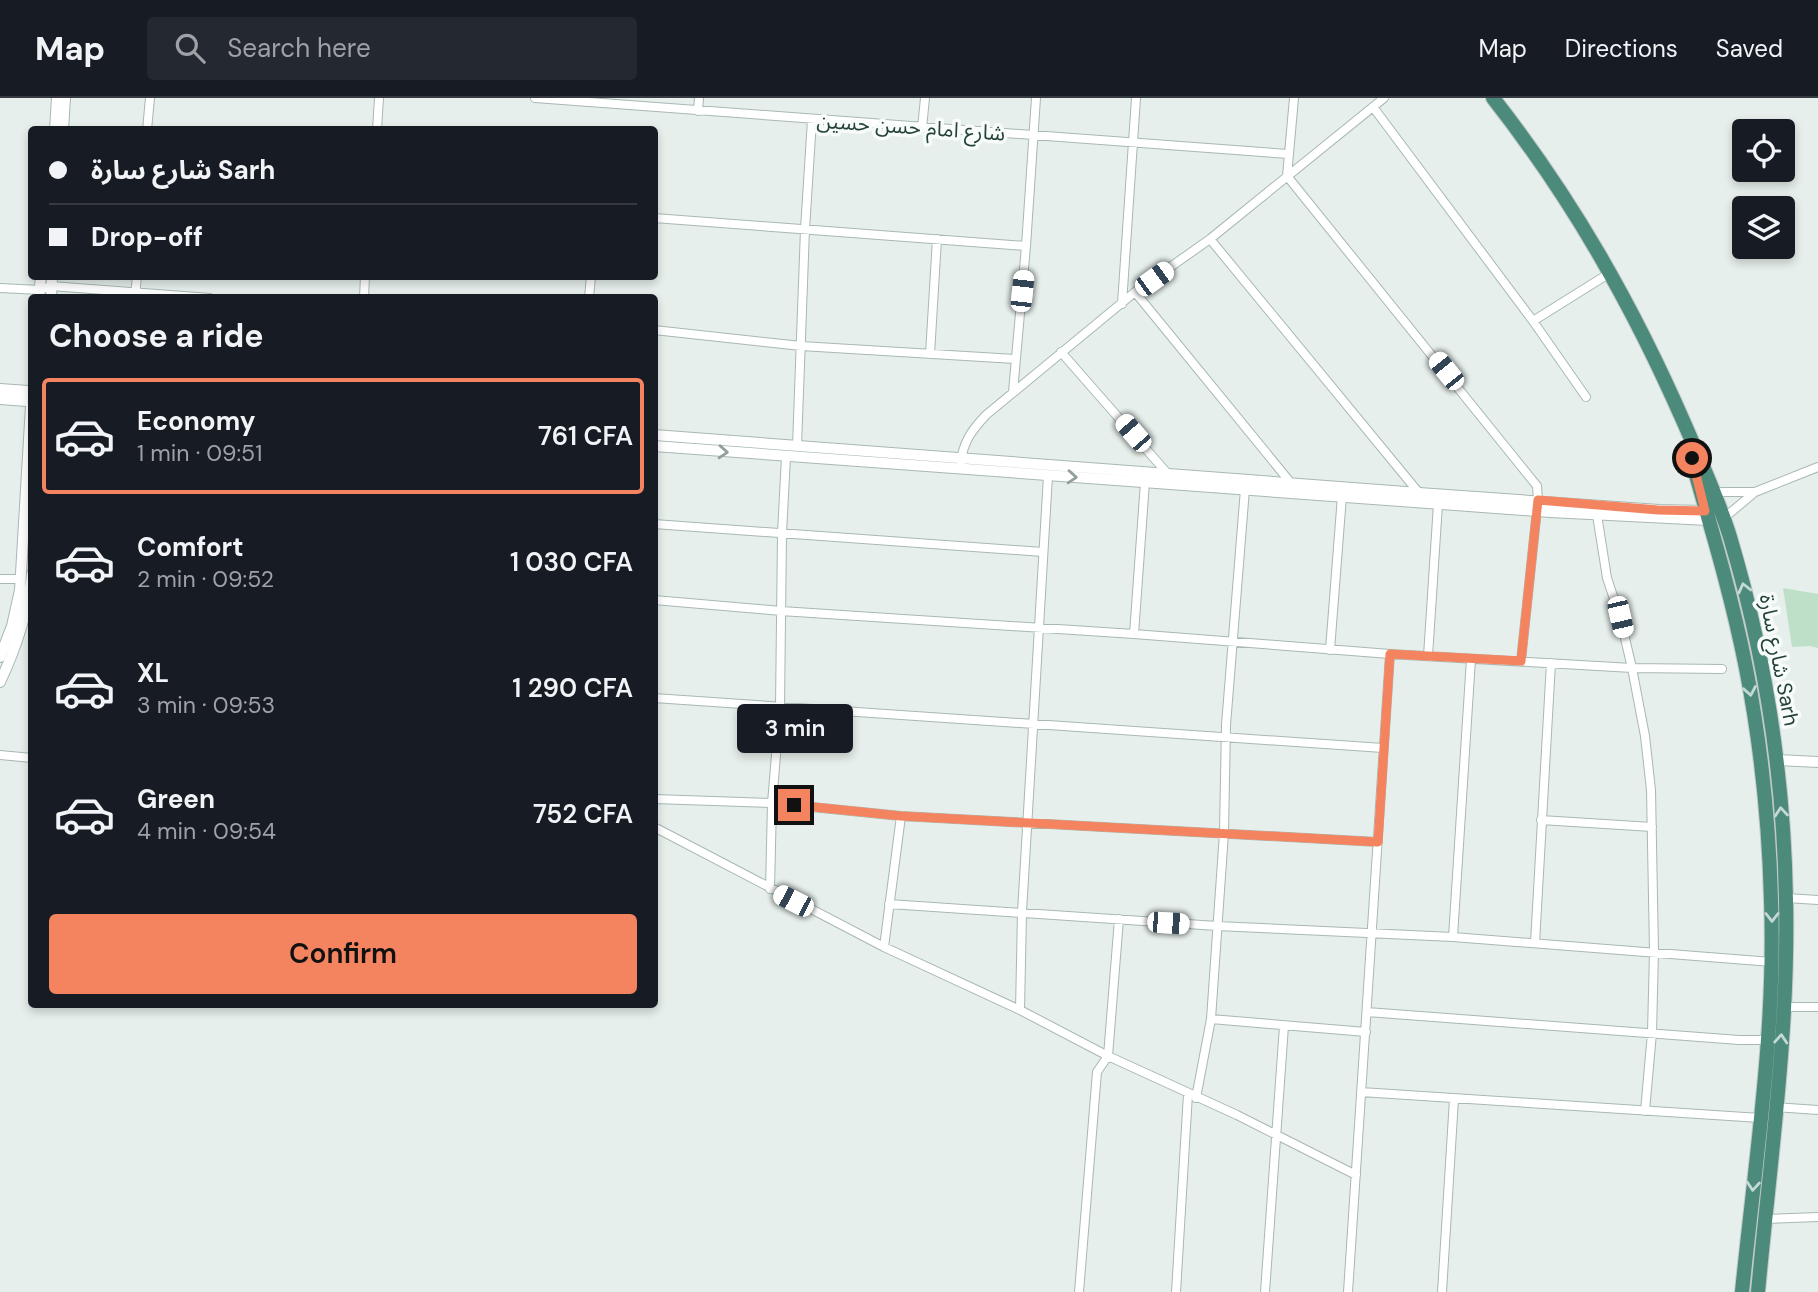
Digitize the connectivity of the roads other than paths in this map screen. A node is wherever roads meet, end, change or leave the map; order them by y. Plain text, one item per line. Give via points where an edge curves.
1 (57, 98) edge
2 (65, 98) edge
3 (150, 98) edge
4 (379, 98) edge
5 (535, 98) edge
6 (699, 98) edge
7 (925, 98) edge
8 (1036, 98) edge
9 (1136, 98) edge
10 (1294, 98) edge
11 (1384, 98) edge
12 (1482, 98) edge
13 (1493, 98) edge
14 (605, 101) edge
15 (1373, 107) junction
16 (698, 111) junction
17 (812, 120) junction
18 (55, 126) edge
19 (63, 126) edge
20 (148, 126) edge
21 (377, 126) edge
22 (922, 128) junction
23 (1033, 136) junction
24 (1133, 144) junction
25 (1288, 154) junction
26 (1287, 176) junction
27 (658, 218) edge
28 (805, 229) junction
29 (937, 239) junction
30 (1210, 239) junction
31 (1026, 246) junction
32 (1605, 276) junction
33 (51, 287) edge
34 (0, 288) edge
35 (1135, 292) junction
36 (39, 294) edge
37 (124, 294) edge
38 (1122, 304) junction
39 (1533, 321) junction
40 (658, 330) edge
41 (801, 346) junction
42 (1061, 352) junction
43 (930, 354) junction
44 (1015, 359) junction
45 (0, 389) edge
46 (1013, 392) junction
47 (28, 397) edge
48 (1586, 397) dead end
49 (28, 398) edge
50 (0, 399) edge
51 (28, 434) edge
52 (658, 435) edge
53 (658, 446) edge
54 (797, 446) junction
55 (786, 457) junction
56 (961, 464) junction
57 (1818, 467) edge
58 (1167, 472) junction
59 (1048, 476) junction
60 (1145, 482) junction
61 (1290, 482) junction
62 (1245, 489) junction
63 (1714, 492) junction
64 (1755, 492) junction
65 (1419, 493) junction
66 (1342, 496) junction
67 (1438, 504) junction
68 (1538, 505) junction
69 (1597, 515) junction
70 (1707, 516) junction
71 (1724, 518) junction
72 (658, 524) edge
73 (782, 533) junction
74 (1042, 552) junction
75 (0, 579) edge
76 (20, 579) junction
77 (658, 600) edge
78 (28, 603) edge
79 (781, 611) junction
80 (1040, 629) junction
81 (1135, 634) junction
82 (1233, 642) junction
83 (1330, 650) junction
84 (1390, 654) junction
85 (1427, 656) junction
86 (0, 657) edge
87 (1471, 659) junction
88 (1521, 661) junction
89 (1551, 663) junction
90 (1632, 668) junction
91 (1722, 669) dead end
92 (0, 682) edge
93 (658, 698) edge
94 (780, 707) junction
95 (1034, 723) junction
96 (1226, 737) junction
97 (1383, 748) junction
98 (0, 755) edge
99 (28, 758) edge
100 (1776, 760) junction
101 (1818, 762) edge
102 (658, 799) edge
103 (772, 803) junction
104 (901, 816) junction
105 (1541, 820) junction
106 (1028, 823) junction
107 (1652, 827) junction
108 (658, 829) edge
109 (1224, 833) junction
110 (1378, 842) junction
111 (770, 889) junction
112 (1786, 898) junction
113 (1818, 900) edge
114 (889, 904) junction
115 (1022, 912) junction
116 (1119, 919) junction
117 (1217, 926) junction
118 (1373, 934) junction
119 (1452, 937) junction
120 (1535, 943) junction
121 (884, 947) junction
122 (1654, 951) junction
123 (1772, 962) junction
124 (1783, 1007) junction
125 (1818, 1007) edge
126 (1020, 1010) junction
127 (1367, 1012) junction
128 (1211, 1018) junction
129 (1284, 1026) junction
130 (1366, 1032) junction
131 (1652, 1033) junction
132 (1768, 1040) junction
133 (1108, 1056) junction
134 (1361, 1092) junction
135 (1192, 1096) junction
136 (1454, 1099) junction
137 (1776, 1107) junction
138 (1818, 1110) edge
139 (1645, 1111) junction
140 (1760, 1118) junction
141 (1277, 1136) junction
142 (1356, 1175) junction
143 (1818, 1217) edge
144 (1765, 1219) junction
145 (1079, 1292) edge
146 (1176, 1292) edge
147 (1265, 1292) edge
148 (1348, 1292) edge
149 (1442, 1292) edge
150 (1742, 1292) edge
151 (1758, 1292) edge

1 - 18 street
2 - 19 street
3 - 20 street
4 - 21 street
5 - 14 street, شارع امام حسن حسين
6 - 16 street
7 - 22 street
8 - 23 street
9 - 24 street
10 - 25 street
11 - 15 street
12 - 32 highway, شارع سارة Sarh via 1528,156
13 - 63 highway, شارع سارة Sarh via 1573,209 1633,312
14 - 16 street, شارع امام حسن حسين
15 - 26 street
15 - 39 street
16 - 17 street, شارع امام حسن حسين
17 - 22 street, شارع امام حسن حسين
17 - 28 street
22 - 23 street, شارع امام حسن حسين
23 - 24 street, شارع امام حسن حسين
23 - 31 street
24 - 25 street, شارع امام حسن حسين
24 - 38 street
25 - 26 street
26 - 30 street
26 - 68 street via 1534,480
27 - 28 street
28 - 29 street
28 - 41 street
29 - 31 street
29 - 43 street
30 - 35 street
30 - 65 street
31 - 44 street
32 - 39 street
32 - 70 highway, شارع سارة Sarh via 1657,374 1692,458
33 - 36 street
33 - 37 street
34 - 36 street
35 - 38 street
35 - 61 street
38 - 42 street
39 - 48 street
40 - 41 street
41 - 43 street
41 - 54 street
42 - 46 street
42 - 58 street
43 - 44 street
44 - 46 street
45 - 47 street
46 - 56 street via 971,432
49 - 50 street
51 - 76 street
52 - 54 street
53 -> 55 street
54 - 56 street
55 - 56 street
55 - 73 street
56 - 58 street
56 - 59 street
57 - 64 street
58 - 61 street
59 -> 60 street
59 - 74 street
60 - 62 street
60 - 81 street
61 - 65 street
62 - 66 street
62 - 82 street
63 - 64 street
63 - 71 highway, شارع سارة Sarh
64 - 71 street
65 - 68 street
66 - 67 street
66 - 83 street
67 - 68 street
67 - 85 street
68 - 69 street
68 - 70 street
68 - 88 street
69 - 70 street
69 - 90 street via 1606,578
70 -> 123 highway, شارع سارة Sarh via 1735,618 1756,726 1769,844
100 -> 71 highway, شارع سارة Sarh via 1761,660
72 - 73 street
73 - 74 street
73 - 79 street
74 - 80 street
75 - 76 street
76 - 86 street via 12,626
77 - 79 street
78 - 92 street via 20,636
79 - 80 street
79 - 94 street
80 - 81 street
80 - 95 street
81 - 82 street
82 - 83 street
82 - 96 street
83 - 84 street
84 - 85 street
84 - 97 street
85 - 87 street
87 - 88 street
87 - 119 street
88 - 89 street
89 - 90 street
89 - 105 street
90 - 91 street
90 - 107 street via 1645,736
93 - 94 street
94 - 95 street
94 - 103 street
95 - 96 street
95 - 106 street
96 - 97 street
96 - 109 street
97 - 110 street
98 - 99 street
100 - 101 street
112 -> 100 highway, شارع سارة Sarh
102 - 103 street
103 - 104 street
103 - 111 street
104 - 106 street
104 - 114 street
105 - 107 street
105 - 120 street
106 - 109 street
106 - 115 street
107 - 122 street
108 - 111 street
109 - 110 street
109 - 117 street
110 - 118 street
111 - 121 street
112 - 113 street
112 - 124 highway, شارع سارة Sarh
114 - 115 street
114 - 121 street
115 - 116 street
115 - 126 street
116 - 117 street
116 - 133 street
117 - 118 street
117 - 128 street
118 - 119 street
118 - 127 street
119 - 120 street
120 - 122 street
121 - 126 street
122 - 123 street
122 - 131 street
123 - 132 highway, شارع سارة Sarh
124 - 125 street
137 -> 124 highway, شارع سارة Sarh
126 - 133 street
127 - 130 street
127 - 131 street
128 - 129 street
128 - 135 street
129 - 130 street
129 - 141 street
130 - 134 street
131 - 132 street
131 - 139 street
132 - 140 highway, شارع سارة Sarh
133 - 135 street
133 - 145 street via 1097,1072
134 - 136 street
134 - 142 street
135 - 141 street
135 - 146 street
136 - 139 street
136 - 149 street
137 - 138 street
137 - 144 highway, شارع سارة Sarh
139 - 140 street
140 -> 150 highway, شارع سارة Sarh
141 - 142 street
141 - 147 street
142 - 148 street
143 - 144 street
144 - 151 highway, شارع سارة Sarh

